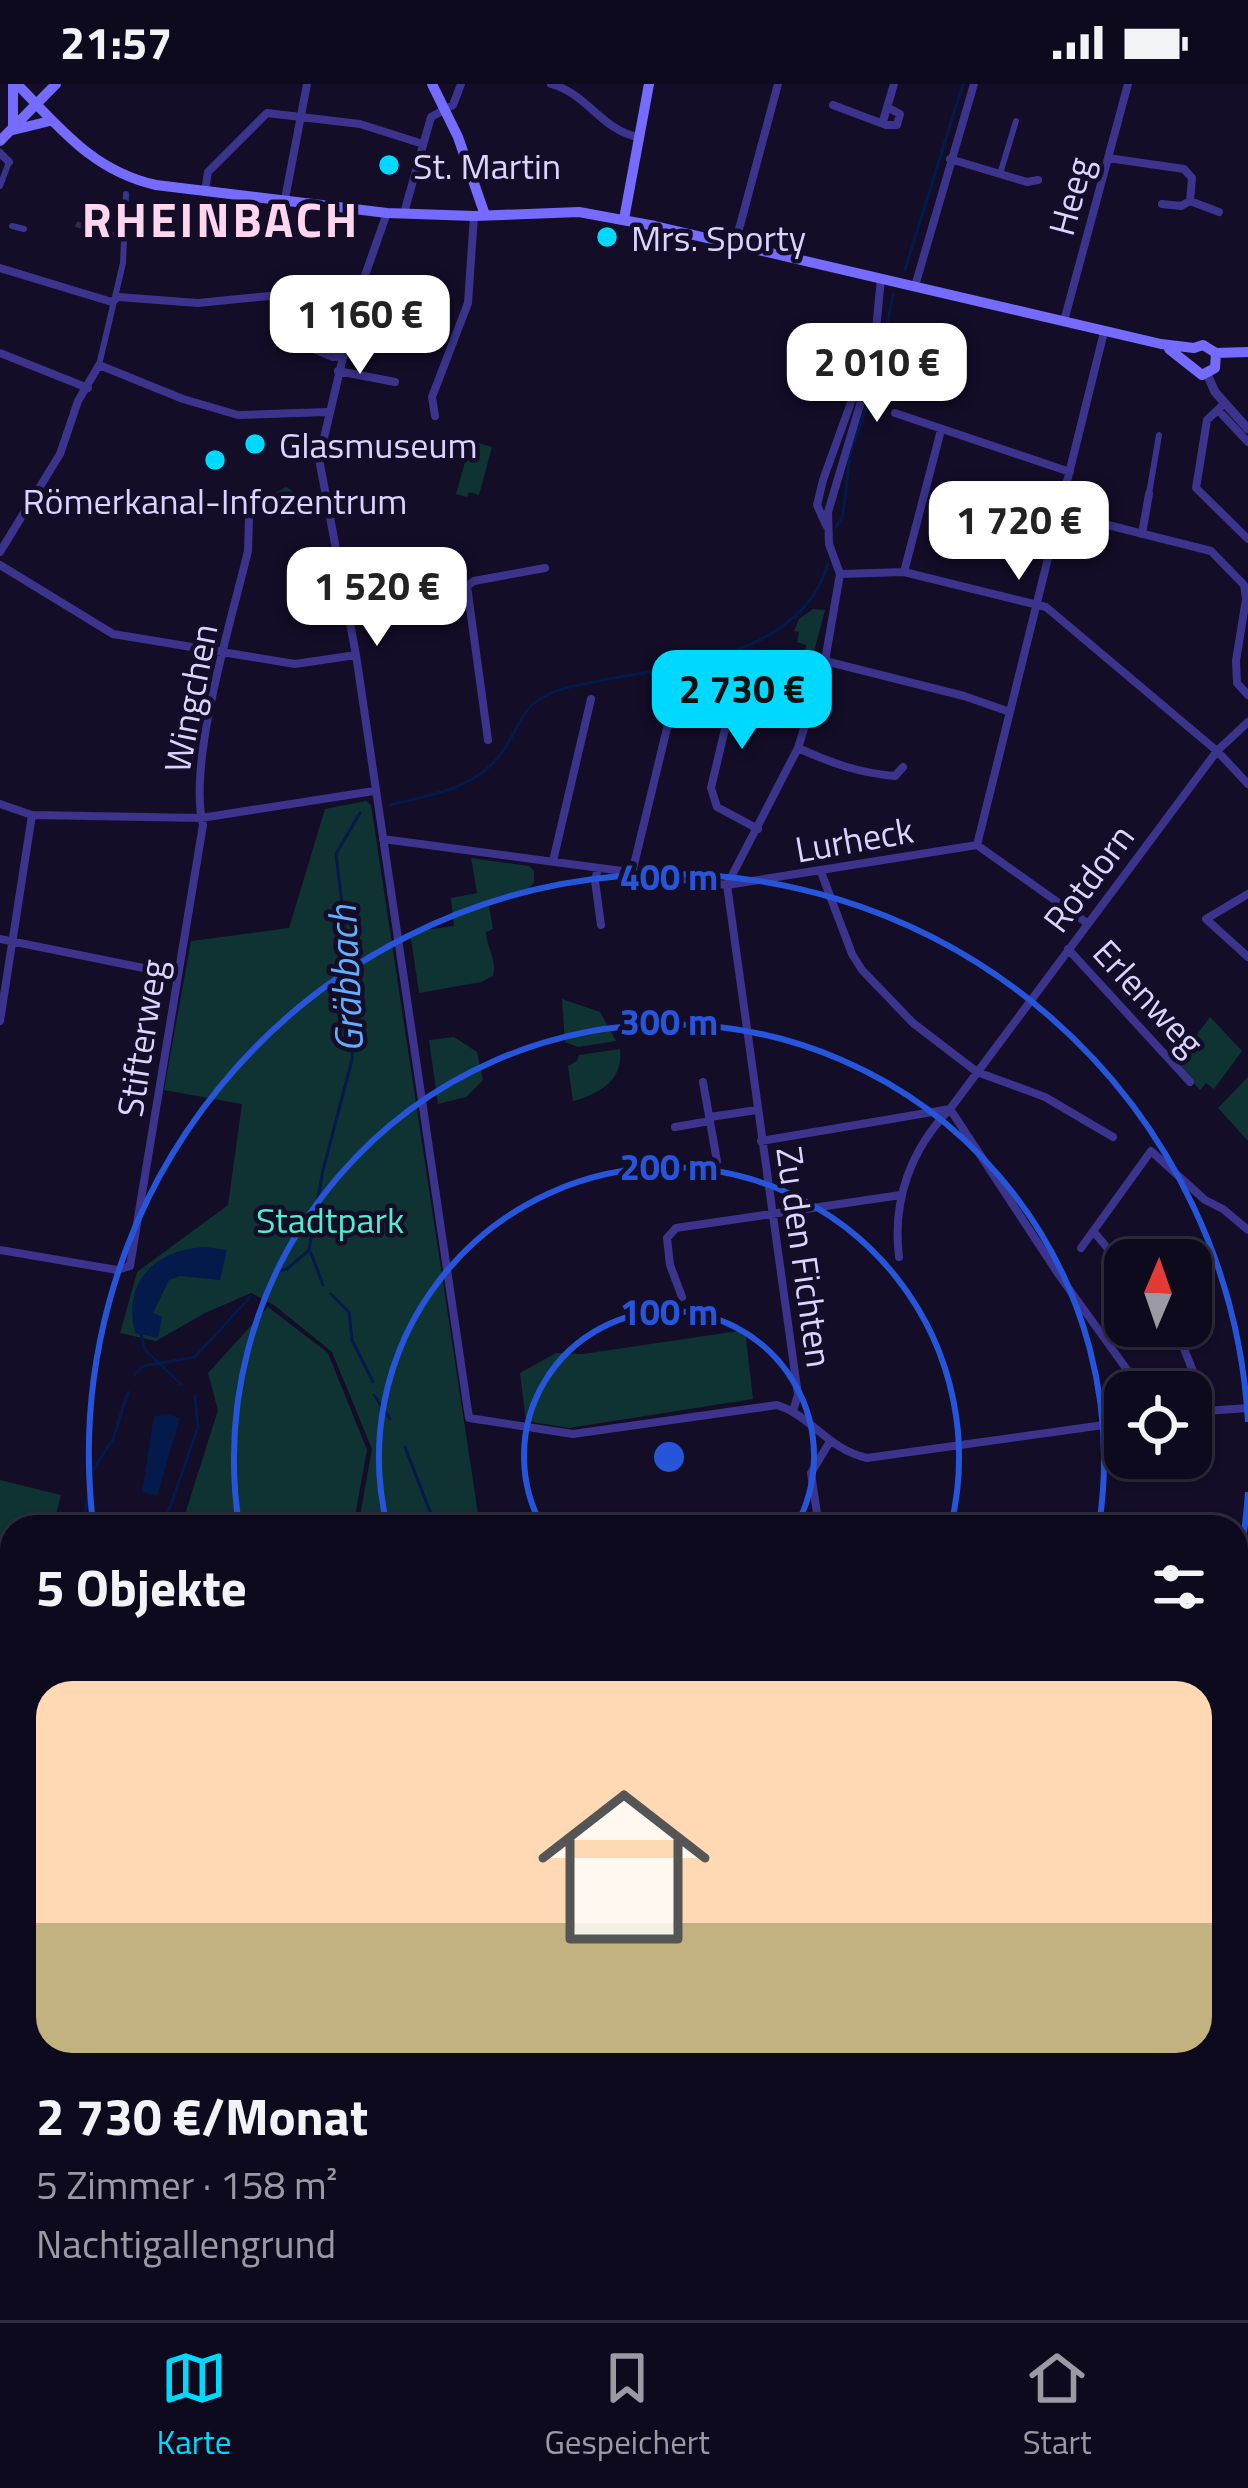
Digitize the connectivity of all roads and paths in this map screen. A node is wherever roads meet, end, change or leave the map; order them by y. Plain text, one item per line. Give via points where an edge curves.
1 (15, 84) edge
2 (56, 84) edge
3 (307, 84) edge
4 (432, 84) edge
5 (461, 84) edge
6 (551, 84) edge
7 (649, 84) edge
8 (778, 84) edge
9 (894, 84) edge
10 (974, 84) edge
11 (1128, 84) edge
12 (36, 104) junction
13 (833, 105) dead end
14 (887, 107) junction
15 (446, 109) junction
16 (301, 116) junction
17 (50, 121) junction
18 (883, 121) junction
19 (1016, 121) dead end
20 (11, 129) junction
21 (639, 137) junction
22 (0, 141) edge
23 (422, 144) junction
24 (0, 153) edge
25 (1108, 158) junction
26 (950, 159) junction
27 (9, 162) joint
28 (1000, 174) junction
29 (1038, 180) dead end
30 (0, 186) edge
31 (205, 192) junction
32 (126, 194) dead end
33 (285, 199) junction
34 (1190, 201) junction
35 (1162, 204) dead end
36 (1219, 212) dead end
37 (386, 213) junction
38 (404, 214) junction
39 (480, 215) junction
40 (624, 219) junction
41 (12, 226) dead end
42 (24, 230) dead end
43 (93, 230) tunnel mouth
44 (112, 236) dead end
45 (735, 244) junction
46 (0, 268) edge
47 (881, 278) junction
48 (915, 286) junction
49 (118, 297) junction
50 (357, 298) junction
51 (1064, 322) junction
52 (1103, 332) junction
53 (287, 338) dead end
54 (1161, 344) junction
55 (1194, 348) junction
56 (1248, 352) edge
57 (0, 353) edge
58 (1216, 353) junction
59 (342, 356) junction
60 (100, 361) junction
61 (1188, 362) junction
62 (338, 371) junction
63 (1207, 374) junction
64 (395, 382) dead end
65 (88, 388) junction
66 (1221, 407) junction
67 (327, 412) junction
68 (895, 413) dead end
69 (435, 416) dead end
70 (1248, 429) edge
71 (941, 430) junction
72 (1159, 435) dead end
73 (1248, 442) edge
74 (1070, 472) junction
75 (1149, 494) joint
76 (1060, 513) junction
77 (249, 518) dead end
78 (1142, 534) junction
79 (1248, 539) edge
80 (0, 552) edge
81 (0, 565) edge
82 (545, 568) dead end
83 (904, 572) junction
84 (840, 574) junction
85 (1246, 584) edge
86 (1036, 603) junction
87 (225, 652) junction
88 (356, 655) junction
89 (825, 661) junction
90 (739, 670) dead end
91 (1248, 695) edge
92 (591, 699) dead end
93 (1010, 712) junction
94 (1248, 722) edge
95 (668, 724) dead end
96 (488, 740) dead end
97 (798, 748) junction
98 (1217, 751) junction
99 (903, 767) dead end
100 (1248, 784) edge
101 (374, 791) junction
102 (0, 805) edge
103 (32, 815) junction
104 (201, 818) junction
105 (758, 830) junction
106 (383, 839) junction
107 (977, 845) junction
108 (553, 861) junction
109 (598, 868) junction
110 (821, 871) junction
111 (632, 873) junction
112 (727, 885) junction
113 (1248, 894) edge
114 (1087, 923) junction
115 (601, 926) dead end
116 (0, 939) edge
117 (12, 943) junction
118 (1068, 949) junction
119 (1248, 957) edge
120 (178, 975) junction
121 (0, 1021) edge
122 (977, 1072) junction
123 (703, 1082) dead end
124 (1190, 1082) dead end
125 (950, 1108) junction
126 (757, 1110) junction
127 (710, 1119) junction
128 (675, 1127) dead end
129 (1113, 1137) dead end
130 (761, 1141) junction
131 (717, 1161) dead end
132 (901, 1195) junction
133 (772, 1215) junction
134 (1248, 1230) edge
135 (1094, 1232) junction
136 (1104, 1244) edge
137 (1081, 1248) dead end
138 (0, 1250) edge
139 (899, 1257) dead end
140 (682, 1298) dead end
141 (1128, 1371) edge
142 (1248, 1408) edge
143 (1212, 1409) edge
144 (794, 1411) junction
145 (1104, 1425) edge
146 (829, 1443) junction
147 (817, 1515) edge

1 - 12 main road
1 - 20 main road
2 - 12 main road
3 - 16 street
4 - 15 main road
5 - 15 street
6 - 21 street via 585,101 612,129
7 - 21 main road
8 - 45 street
9 - 14 street
10 - 26 street
11 - 25 street, Heeg
12 - 17 main road
12 - 20 main road
13 - 18 street
14 - 18 street
14 - 18 street via 900,120
15 - 23 street via 431,117
15 - 39 main road
16 - 23 street
16 - 31 street via 262,112 208,172
16 - 33 street
17 - 20 main road
17 - 31 main road via 116,173
19 - 28 street
20 - 22 main road
21 - 40 main road
23 - 38 street
24 - 27 street
25 - 34 street via 1184,169 1192,178
25 - 51 street, Heeg
26 - 28 street
26 - 48 street
27 - 30 street
28 - 29 street
31 - 33 main road
32 - 49 street
33 - 37 main road
34 - 35 street
34 - 36 street
37 - 38 main road
37 - 50 street
38 - 39 main road
39 - 40 main road
39 - 69 street via 468,303 432,398
40 - 45 main road
41 - 42 street
43 - 44 street
45 - 47 main road
46 - 49 street via 112,302
47 - 48 main road
47 - 84 street via 873,361 827,527
48 - 51 main road
49 - 50 street
49 - 60 street
50 - 59 street
51 - 52 main road
52 - 54 main road
52 - 74 street
53 - 59 street
54 - 55 main road
54 - 61 main road
55 - 58 main road
55 - 61 main road
56 - 58 main road
57 - 65 street
58 - 63 main road
59 - 62 street
60 - 65 street
60 - 67 street via 238,415
61 - 63 main road
62 - 64 street
62 - 67 street
63 - 66 street
65 - 80 street via 60,454
66 - 70 street
66 - 73 street
66 - 79 street via 1207,420 1196,488
67 - 88 street via 319,444 324,488
68 - 71 street
71 - 74 street
71 - 83 street
72 - 75 street
74 - 76 street
75 - 78 street
76 - 78 street
76 - 86 street
77 - 87 street, Wingchen
78 - 85 street via 1211,551
81 - 87 street via 113,634
82 - 96 street via 467,586
83 - 84 street
83 - 86 street
84 - 89 street
85 - 91 street via 1236,661 1237,683
86 - 93 street
86 - 98 street
87 - 88 street via 296,664
87 - 104 street, Wingchen via 200,767
88 - 101 street
89 - 93 street
89 - 97 street
90 - 105 street via 711,788 717,807
92 - 108 street
93 - 107 street
94 - 98 street, Rotdorn
95 - 111 street
97 - 99 street via 866,774 896,776
97 - 105 street
98 - 100 street
98 - 114 street, Rotdorn
101 - 104 street
101 - 106 street
102 - 103 street
103 - 104 street
103 - 117 street
104 - 120 street, Stifterweg
105 - 112 street
106 - 108 street, Lurheck
106 - 144 street via 470,1418 573,1434 756,1406
107 - 110 street, Lurheck
107 - 114 street
108 - 109 street, Lurheck
109 - 111 street, Lurheck
109 - 115 street
110 - 112 street, Lurheck
110 - 122 street via 862,970
111 - 112 street, Lurheck
112 - 126 street, Zu den Fichten
113 - 119 street via 1206,919
114 - 118 street, Rotdorn
116 - 117 street
117 - 120 street
117 - 121 street
118 - 122 street, Rotdorn
118 - 124 street, Erlenweg
120 - 138 street, Stifterweg via 130,1266
122 - 125 street, Rotdorn
122 - 129 street via 1045,1097
123 - 127 street, Zu den Fichten
125 - 130 street
125 - 132 street, Rotdorn via 917,1152
125 - 141 street
126 - 127 street, Zu den Fichten
126 - 130 street, Zu den Fichten
127 - 128 street, Zu den Fichten
127 - 131 street, Zu den Fichten
130 - 133 street, Zu den Fichten
132 - 133 street
132 - 139 street
133 - 140 street via 669,1233
133 - 144 street, Zu den Fichten
134 - 135 street via 1150,1151
135 - 136 street
135 - 137 street
142 - 143 street
144 - 146 street
145 - 146 street via 885,1458
146 - 147 street via 811,1473

